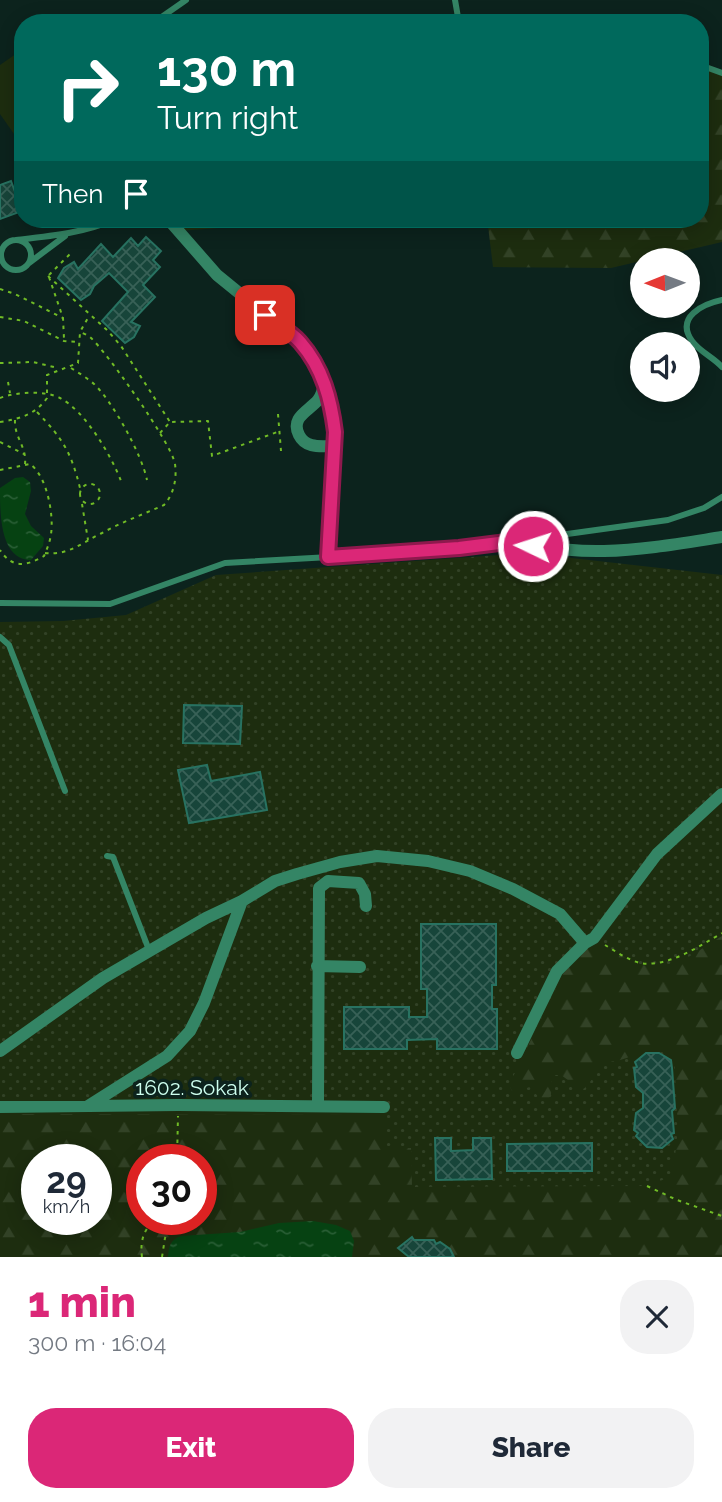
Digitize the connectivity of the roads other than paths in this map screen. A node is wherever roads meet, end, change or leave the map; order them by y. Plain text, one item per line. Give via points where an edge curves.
1 (186, 0) edge
2 (166, 14) edge
3 (94, 228) edge
4 (175, 228) edge
5 (66, 235) junction
6 (14, 240) junction
7 (0, 242) edge
8 (2, 264) edge
9 (26, 265) junction
10 (722, 300) edge
11 (722, 367) edge
12 (324, 383) junction
13 (304, 412) junction
14 (333, 420) junction
15 (334, 446) junction
16 (722, 497) edge
17 (722, 537) edge
18 (507, 542) junction
19 (328, 557) junction
20 (0, 603) edge
21 (0, 637) edge
22 (65, 791) dead end
23 (722, 794) edge
24 (107, 856) dead end
25 (242, 901) junction
26 (366, 906) dead end
27 (589, 940) junction
28 (150, 951) junction
29 (317, 966) junction
30 (360, 967) dead end
31 (0, 1051) edge
32 (517, 1052) dead end
33 (88, 1106) junction
34 (318, 1106) junction
35 (0, 1107) edge
36 (384, 1107) dead end

1 - 2 lane
3 - 5 lane
4 - 12 street via 217,275 299,342
5 - 6 lane
5 - 9 lane
6 - 7 lane
6 - 8 lane via 1,250
6 - 9 lane via 29,247
8 - 9 lane via 12,269
10 - 11 lane via 697,308 687,327 690,339
12 - 13 street via 317,402
12 - 14 street
13 - 14 street via 326,412
13 - 15 street via 296,428 301,439 312,446
14 - 15 street
15 - 19 street
16 - 18 lane via 668,520
17 - 18 street via 604,551
18 - 19 lane
19 - 20 lane via 225,564 110,604
21 - 22 lane via 9,645
23 - 27 street via 657,854
24 - 28 lane via 113,857 124,879
25 - 27 street via 275,881 340,862 377,856 428,861 470,871 513,889 560,914
25 - 28 street
25 - 33 street via 190,1031 167,1056
26 - 29 street via 359,883 328,881 319,888
27 - 32 street via 557,971
28 - 31 street via 103,978
29 - 30 street
29 - 34 street
33 - 34 street, 1602. Sokak
33 - 35 street, 1602. Sokak
34 - 36 street, 1602. Sokak

